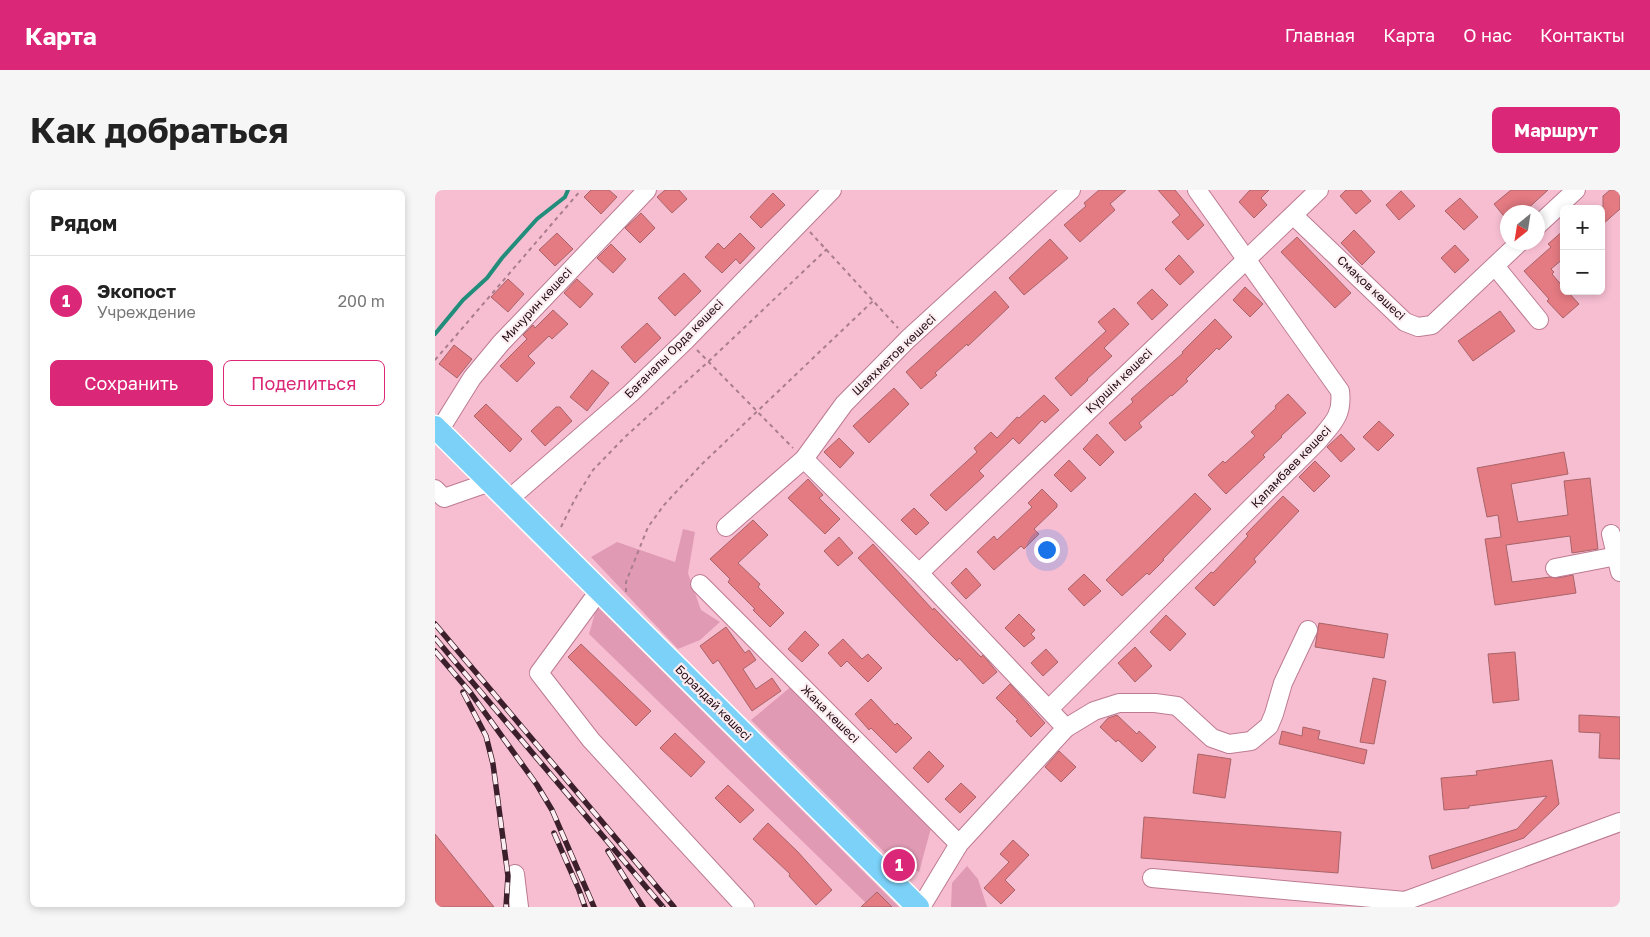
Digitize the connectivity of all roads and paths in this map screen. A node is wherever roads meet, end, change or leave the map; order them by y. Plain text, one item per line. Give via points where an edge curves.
1 (581, 190) edge
2 (647, 190) edge
3 (832, 190) edge
4 (1071, 190) edge
5 (1197, 190) edge
6 (1319, 190) edge
7 (1575, 190) edge
8 (1293, 215) junction
9 (1545, 218) edge
10 (800, 222) junction
11 (827, 249) junction
12 (1512, 250) edge
13 (1246, 260) junction
14 (1495, 266) junction
15 (874, 300) junction
16 (1539, 320) dead end
17 (908, 339) junction
18 (686, 340) junction
19 (435, 360) edge
20 (709, 361) junction
21 (757, 410) junction
22 (437, 429) edge
23 (804, 459) junction
24 (490, 482) junction
25 (435, 489) edge
26 (508, 500) junction
27 (726, 527) dead end
28 (559, 531) dead end
29 (1611, 534) dead end
30 (1618, 564) edge
31 (1555, 568) dead end
32 (919, 573) junction
33 (700, 584) dead end
34 (599, 591) junction
35 (625, 599) dead end
36 (1308, 630) dead end
37 (1049, 709) junction
38 (1066, 728) junction
39 (1620, 822) edge
40 (959, 844) junction
41 (515, 874) dead end
42 (1152, 878) dead end
43 (519, 907) edge
44 (745, 907) edge
45 (920, 907) edge

1 - 19 path
2 - 22 street, Мичурин көшесі via 501,343
3 - 10 street, Бағаналы Орда көшесі
4 - 17 street, Шаяхметов көшесі
5 - 13 street, Қаламбаев көшесі
6 - 8 street, Күршім көшесі
7 - 9 street
8 - 13 street, Күршім көшесі
8 - 14 street, Смақов көшесі via 1405,322 1418,327 1432,324
10 - 11 path
10 - 18 street, Бағаналы Орда көшесі
11 - 15 path
11 - 20 path
12 - 14 street, Смақов көшесі
13 - 32 street, Күршім көшесі
13 - 37 street, Қаламбаев көшесі via 1340,390 1339,414 1318,441
14 - 16 street
15 - 17 path
15 - 21 path
17 - 23 street, Шаяхметов көшесі via 844,404
18 - 20 path
18 - 26 street, Бағаналы Орда көшесі via 631,393
20 - 21 path
20 - 28 path via 593,470
21 - 23 path
21 - 35 path via 702,464 648,527 626,582
22 - 24 main road
23 - 27 street, Шаяхметов көшесі
23 - 32 street
24 - 25 street via 444,498
24 - 26 main road, Боралдай көшесі
26 - 34 main road, Боралдай көшесі
29 - 30 street
30 - 31 street
32 - 37 street
33 - 40 street, Жаңа көшесі
34 - 44 street via 539,673 591,740
34 - 45 main road, Боралдай көшесі
36 - 38 street via 1283,683 1269,726 1251,741 1229,744 1212,738 1177,706 1155,703 1119,703 1094,711
37 - 38 street
38 - 40 street
39 - 42 street via 1405,901
40 - 45 street
41 - 43 street

